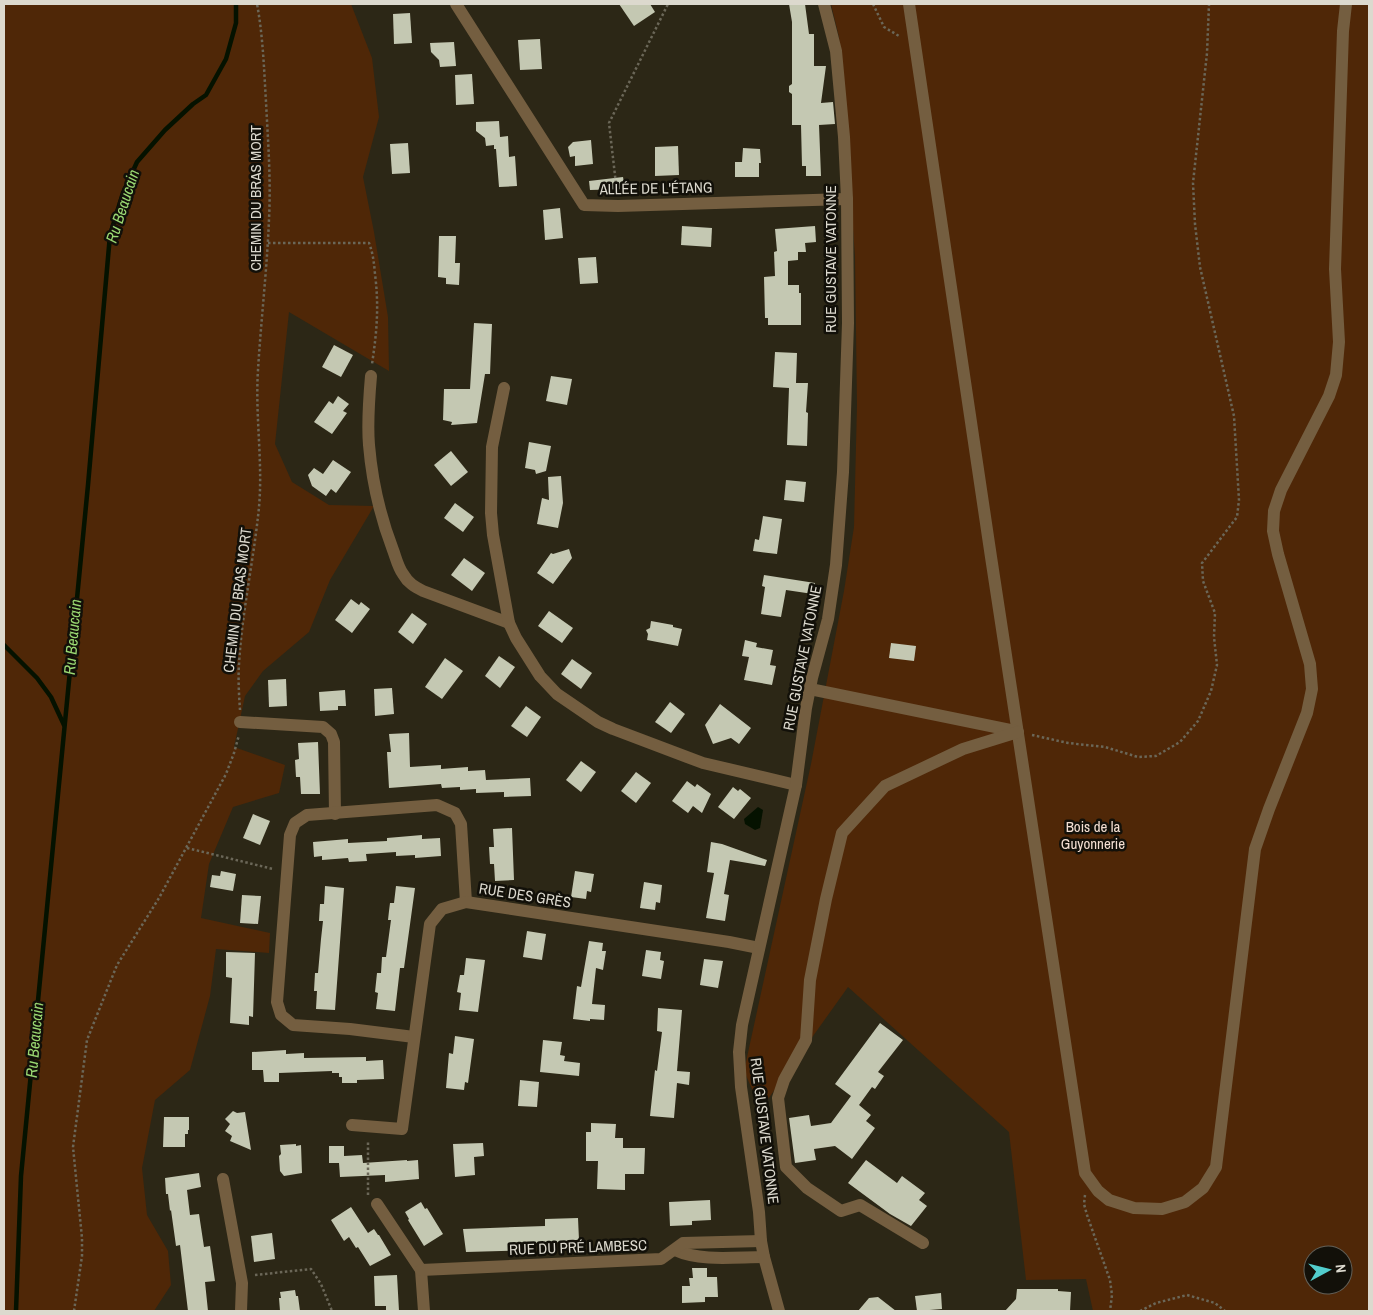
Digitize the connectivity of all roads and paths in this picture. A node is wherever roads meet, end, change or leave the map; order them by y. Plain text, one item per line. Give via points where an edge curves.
1 (257, 4) edge
2 (456, 4) edge
3 (668, 4) edge
4 (824, 4) edge
5 (873, 4) edge
6 (909, 4) edge
7 (1209, 4) edge
8 (1346, 4) edge
9 (914, 40) junction
10 (847, 199) junction
11 (618, 206) junction
12 (268, 243) junction
13 (370, 376) joint
14 (504, 388) dead end
15 (509, 623) junction
16 (810, 689) junction
17 (240, 722) junction
18 (1018, 732) junction
19 (796, 785) junction
20 (335, 814) junction
21 (187, 848) junction
22 (287, 873) junction
23 (466, 902) junction
24 (758, 948) junction
25 (414, 1037) junction
26 (352, 1125) dead end
27 (368, 1126) junction
28 (1085, 1173) junction
29 (222, 1179) dead end
30 (377, 1204) joint
31 (761, 1241) junction
32 (923, 1243) dead end
33 (675, 1250) junction
34 (764, 1256) junction
35 (421, 1270) junction
36 (241, 1277) junction
37 (74, 1311) edge
38 (241, 1311) edge
39 (332, 1311) edge
40 (424, 1311) edge
41 (779, 1311) edge
42 (1110, 1311) edge
43 (1140, 1311) edge
44 (1224, 1311) edge

1 - 12 path, CHEMIN DU BRAS MORT via 269,162
2 - 11 street, ALLÉE DE L'ÉTANG via 584,205
3 - 11 path via 609,123
4 - 10 street, RUE GUSTAVE VATONNE via 836,51
5 - 9 path via 884,27 900,37
6 - 9 street
7 - 18 path via 1193,183 1200,267 1234,416 1239,500 1237,517 1202,563 1203,581 1215,613 1217,665 1211,691 1198,721 1180,742 1156,756 1138,756
8 - 28 street via 1335,259 1339,342 1336,375 1329,396 1281,490 1274,511 1273,531 1310,664 1312,689 1307,713 1255,849 1216,1167 1203,1188 1185,1202 1162,1209 1134,1208 1109,1200
9 - 18 street
10 - 11 street, ALLÉE DE L'ÉTANG
10 - 16 street, RUE GUSTAVE VATONNE via 848,323 843,472 828,619
12 - 13 path via 369,243 373,252 378,317
12 - 17 path, CHEMIN DU BRAS MORT via 258,372 260,504 239,658
13 - 15 street via 368,421 374,484 402,574 411,585 423,591
14 - 15 street via 492,446 491,513
15 - 19 street via 547,686 598,722 703,762
16 - 18 street
16 - 19 street, RUE GUSTAVE VATONNE
17 - 20 street via 323,727 331,734 334,742
17 - 21 path, CHEMIN DU BRAS MORT via 226,774
18 - 28 street
18 - 32 street via 963,749 884,786 842,833 810,980 806,1040 778,1098 786,1167 807,1188 841,1211 860,1205
19 - 24 street, RUE GUSTAVE VATONNE
20 - 22 street via 307,815 295,823 290,836
20 - 23 street via 437,806 455,813 461,824
21 - 22 path
21 - 37 path, CHEMIN DU BRAS MORT via 160,898 117,965 87,1040 72,1147 82,1238
22 - 25 street via 277,1002 281,1015 293,1025
23 - 24 street, RUE DES GRÈS
23 - 25 street, RUE DES GRÈS via 442,909 430,924
24 - 31 street, RUE GUSTAVE VATONNE via 739,1052
25 - 27 street, RUE DES GRÈS via 402,1129
26 - 27 street, RUE DES GRÈS
27 - 30 path via 368,1204
28 - 42 path via 1084,1204 1110,1280
29 - 36 street
30 - 35 street
31 - 33 street, RUE DU PRÉ LAMBESC via 683,1244
31 - 34 street, RUE GUSTAVE VATONNE
33 - 34 street via 701,1257
33 - 35 street, RUE DU PRÉ LAMBESC via 661,1260
34 - 41 street, RUE GUSTAVE VATONNE
35 - 40 street
36 - 38 street
36 - 39 path via 311,1269
43 - 44 path via 1187,1295 1215,1303

